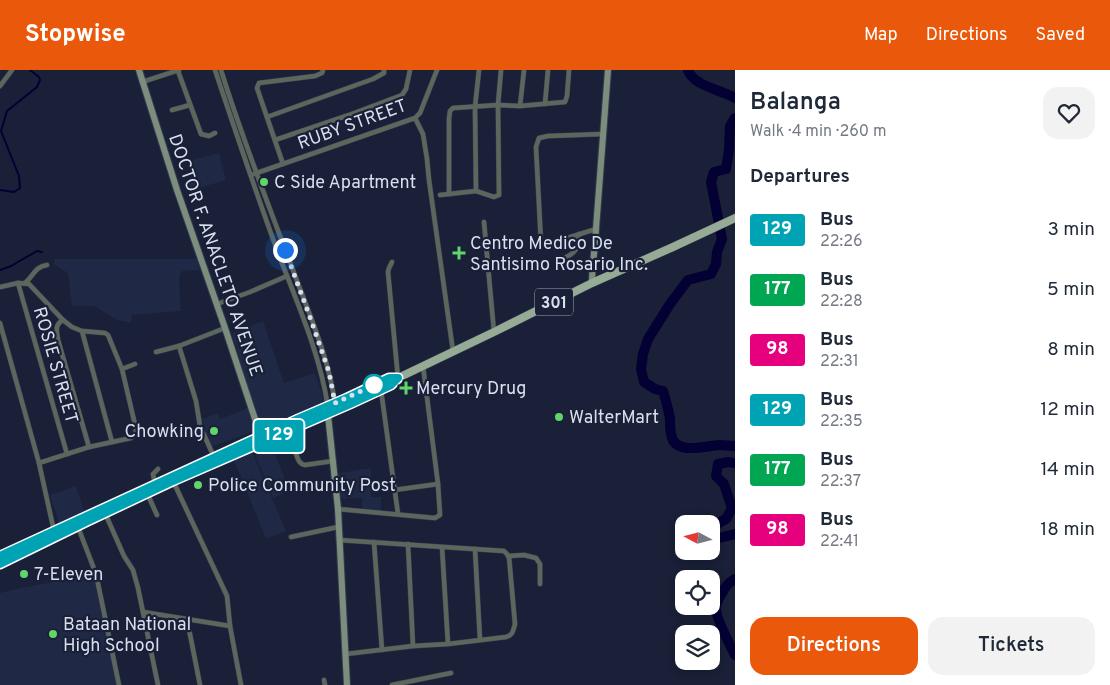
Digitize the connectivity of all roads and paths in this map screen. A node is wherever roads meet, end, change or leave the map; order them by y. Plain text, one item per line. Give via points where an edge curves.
1 (12, 70) edge
2 (139, 70) edge
3 (179, 70) edge
4 (215, 70) edge
5 (220, 70) edge
6 (323, 70) edge
7 (384, 70) edge
8 (410, 70) edge
9 (437, 70) edge
10 (478, 70) edge
11 (502, 70) edge
12 (524, 70) edge
13 (548, 70) edge
14 (570, 70) edge
15 (608, 70) edge
16 (142, 82) junction
17 (0, 86) edge
18 (545, 104) junction
19 (190, 105) junction
20 (498, 105) junction
21 (520, 106) junction
22 (475, 107) junction
23 (172, 110) dead end
24 (267, 117) junction
25 (415, 118) junction
26 (215, 133) dead end
27 (603, 134) junction
28 (274, 140) junction
29 (283, 164) junction
30 (256, 173) junction
31 (250, 176) junction
32 (476, 191) junction
33 (450, 194) junction
34 (440, 195) dead end
35 (735, 218) edge
36 (484, 222) dead end
37 (596, 229) junction
38 (278, 232) junction
39 (272, 234) junction
40 (579, 234) junction
41 (564, 258) dead end
42 (392, 262) dead end
43 (47, 265) dead end
44 (287, 276) junction
45 (595, 282) junction
46 (18, 283) junction
47 (25, 283) junction
48 (0, 287) edge
49 (217, 304) junction
50 (63, 320) junction
51 (0, 323) edge
52 (225, 328) junction
53 (82, 331) junction
54 (494, 332) junction
55 (179, 346) junction
56 (453, 351) junction
57 (156, 352) dead end
58 (135, 364) dead end
59 (423, 366) junction
60 (122, 369) junction
61 (329, 372) junction
62 (322, 374) junction
63 (398, 378) junction
64 (381, 390) junction
65 (331, 409) junction
66 (264, 438) junction
67 (112, 442) junction
68 (89, 447) junction
69 (68, 454) junction
70 (296, 454) dead end
71 (214, 457) junction
72 (333, 461) junction
73 (38, 463) junction
74 (158, 469) dead end
75 (173, 481) junction
76 (155, 484) junction
77 (438, 484) junction
78 (394, 490) junction
79 (147, 493) junction
80 (338, 509) junction
81 (105, 514) junction
82 (398, 514) junction
83 (156, 515) dead end
84 (78, 527) junction
85 (338, 527) junction
86 (54, 531) junction
87 (291, 537) dead end
88 (339, 540) junction
89 (374, 542) junction
90 (408, 544) junction
91 (442, 547) junction
92 (475, 549) junction
93 (0, 556) edge
94 (508, 556) junction
95 (0, 564) edge
96 (540, 584) dead end
97 (143, 612) junction
98 (187, 619) junction
99 (230, 626) junction
100 (480, 640) junction
101 (448, 644) junction
102 (413, 646) junction
103 (382, 650) junction
104 (346, 654) junction
105 (451, 673) dead end
106 (119, 685) edge
107 (158, 685) edge
108 (200, 685) edge
109 (241, 685) edge
110 (347, 685) edge
111 (392, 685) edge

1 - 17 street
2 - 16 street, DOCTOR F. ANACLETO AVENUE
3 - 16 street
3 - 19 street
4 - 31 street
5 - 30 street
6 - 24 street via 315,76 260,83 258,88
7 - 24 street via 373,79
8 - 28 street via 402,95
9 - 25 street, RUBY STREET
10 - 22 street
11 - 20 street
12 - 21 street
13 - 18 street
14 - 18 street via 565,102
15 - 27 street
16 - 49 street, DOCTOR F. ANACLETO AVENUE
18 - 21 street
19 - 23 street
19 - 26 street via 201,134 209,136
20 - 21 street
20 - 22 street
20 - 32 street via 499,195 494,197
22 - 32 street
22 - 33 street via 450,111
24 - 28 street
25 - 29 street, RUBY STREET
25 - 56 street via 424,134
27 - 37 street
27 - 40 street via 543,137 536,147 541,243 544,245
28 - 29 street
29 - 30 street, RUBY STREET
30 - 31 street, RUBY STREET
30 - 38 street
31 - 39 street
32 - 33 street
33 - 34 street
35 - 45 main road, 301
36 - 54 street
37 - 40 street
37 - 45 street via 592,269
38 - 39 street
38 - 61 street
39 - 44 street
40 - 41 street via 578,247 572,255
42 - 63 street via 388,272
43 - 47 street via 39,267
44 - 49 street
44 - 62 street
45 - 54 main road, 301
46 - 47 street
46 - 48 street
46 - 69 street, ROSIE STREET
47 - 50 street via 32,286
49 - 52 street, DOCTOR F. ANACLETO AVENUE
50 - 53 street
50 - 68 street via 58,324 57,332
51 - 73 street
52 - 55 street
52 - 66 street, DOCTOR F. ANACLETO AVENUE
53 - 60 street via 107,334
53 - 67 street
54 - 56 main road, 301
55 - 57 street
55 - 71 street via 200,426
56 - 59 main road, 301
58 - 60 street
59 - 63 main road, 301
59 - 77 street
60 - 67 street via 136,429 131,438
61 - 62 street
61 - 65 street
62 - 65 street
63 - 64 main road, 301
63 - 65 main road, 301 via 389,378
64 - 65 main road, 301
64 - 78 street
65 - 66 main road, 301
65 - 72 street
66 - 71 main road, 301
66 - 75 main road, 301
67 - 68 street
68 - 69 street
69 - 73 street
70 - 72 street via 299,462 305,465
71 - 76 main road, 301
72 - 80 street
73 - 86 street
74 - 76 street via 152,474
75 - 79 main road, 301
75 - 99 street via 227,596
76 - 86 main road, 301
77 - 78 street
77 - 82 street via 438,517
78 - 82 street
79 - 81 main road, 301
79 - 83 street
80 - 82 street
80 - 85 street
81 - 84 main road, 301
81 - 97 street via 133,570
84 - 95 main road, 301
84 - 106 street via 96,574
85 - 87 street
85 - 88 street
86 - 93 main road, 301
88 - 89 street
88 - 104 street
89 - 90 street
89 - 103 street
90 - 91 street
90 - 102 street
91 - 92 street
91 - 101 street
92 - 94 street via 504,551
92 - 100 street
94 - 96 street via 536,558 540,564
94 - 100 street via 515,624 513,633 511,636
97 - 98 street
97 - 107 street
98 - 99 street
98 - 108 street
99 - 109 street
100 - 101 street
101 - 102 street
102 - 103 street
103 - 104 street
104 - 110 street
105 - 111 street

